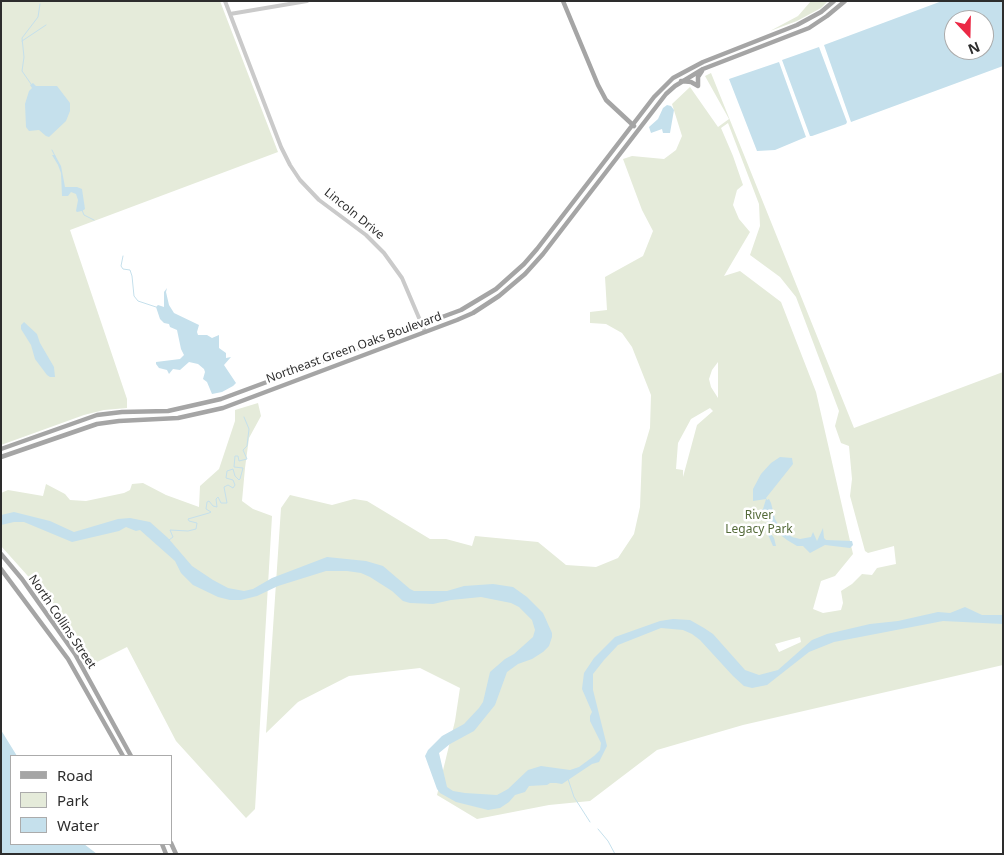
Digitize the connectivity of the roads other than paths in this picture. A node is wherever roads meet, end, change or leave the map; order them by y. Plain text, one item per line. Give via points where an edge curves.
1 (225, 1) edge
2 (307, 1) edge
3 (563, 1) edge
4 (834, 1) edge
5 (844, 1) edge
6 (230, 14) junction
7 (703, 69) junction
8 (681, 81) junction
9 (633, 125) junction
10 (639, 130) junction
11 (597, 171) junction
12 (603, 176) junction
13 (423, 325) junction
14 (425, 332) junction
15 (1, 449) edge
16 (1, 457) edge
17 (1, 554) edge
18 (1, 569) edge
19 (123, 755) edge
20 (130, 755) edge
21 (172, 844) edge
22 (163, 846) edge
23 (166, 854) edge
24 (176, 854) edge

1 - 6 street, Lincoln Drive
2 - 6 street
3 - 9 main road via 606,100
4 - 9 main road, Northeast Green Oaks Boulevard via 797,26 686,70 663,87
5 - 7 main road, Northeast Green Oaks Boulevard via 809,28
6 - 13 street, Lincoln Drive via 290,165 320,200 384,253 402,278
7 - 8 main road, Northeast Green Oaks Boulevard
7 - 8 main road via 698,77 698,86
8 - 10 main road, Northeast Green Oaks Boulevard via 666,94
9 - 10 main road
9 - 11 main road, Northeast Green Oaks Boulevard
10 - 12 main road, Northeast Green Oaks Boulevard
11 - 12 main road
11 - 13 main road, Northeast Green Oaks Boulevard via 537,249 510,277 461,310
12 - 14 main road, Northeast Green Oaks Boulevard via 542,254 514,284 473,313
13 - 14 street, Lincoln Drive
13 - 15 main road, Northeast Green Oaks Boulevard via 204,404 168,411 97,415
14 - 16 main road, Northeast Green Oaks Boulevard via 223,408 178,418 97,424
17 - 20 main road, North Collins Street via 75,654
18 - 19 main road, North Collins Street via 68,659
21 - 24 main road
22 - 23 main road

